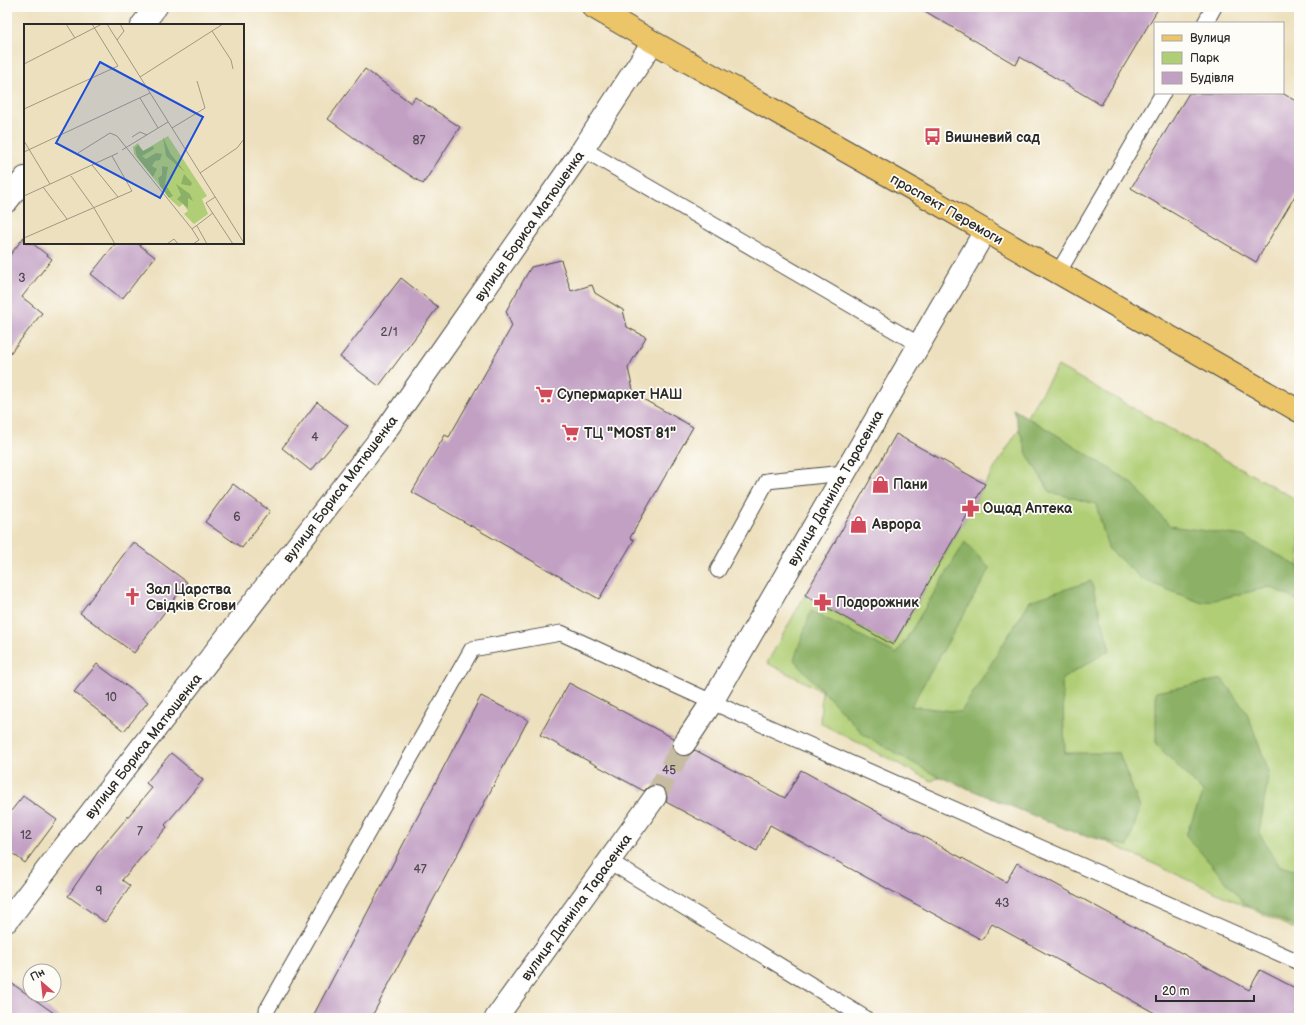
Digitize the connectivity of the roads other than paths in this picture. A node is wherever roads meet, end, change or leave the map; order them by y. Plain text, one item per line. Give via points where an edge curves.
1 (156, 7) edge
2 (593, 7) edge
3 (1214, 7) edge
4 (1206, 22) edge
5 (143, 24) edge
6 (652, 42) junction
7 (1162, 94) edge
8 (583, 148) junction
9 (24, 179) edge
10 (7, 201) edge
11 (985, 231) junction
12 (1058, 273) junction
13 (918, 344) junction
14 (1299, 411) edge
15 (844, 473) junction
16 (718, 570) dead end
17 (712, 702) junction
18 (684, 744) tunnel mouth
19 (655, 796) tunnel mouth
20 (610, 861) junction
21 (7, 921) edge
22 (1299, 962) edge
23 (267, 1010) dead end
24 (496, 1018) edge
25 (865, 1018) edge

1 - 5 street
2 - 6 main road, проспект Перемоги
3 - 4 lane
6 - 8 street, вулиця Бориса Матюшенка
6 - 11 main road, проспект Перемоги
7 - 12 lane
8 - 13 lane
8 - 21 street, вулиця Бориса Матюшенка via 379,440
9 - 10 street
11 - 12 main road, проспект Перемоги
11 - 13 street, вулиця Даниіла Тарасенка
12 - 14 main road, проспект Перемоги
13 - 15 street, вулиця Даниіла Тарасенка
15 - 16 lane via 767,481
15 - 17 street, вулиця Даниіла Тарасенка
17 - 18 street, вулиця Даниіла Тарасенка
17 - 22 lane
17 - 23 lane via 561,633 472,649
19 - 20 street, вулиця Даниіла Тарасенка
20 - 24 street, вулиця Даниіла Тарасенка
20 - 25 lane

